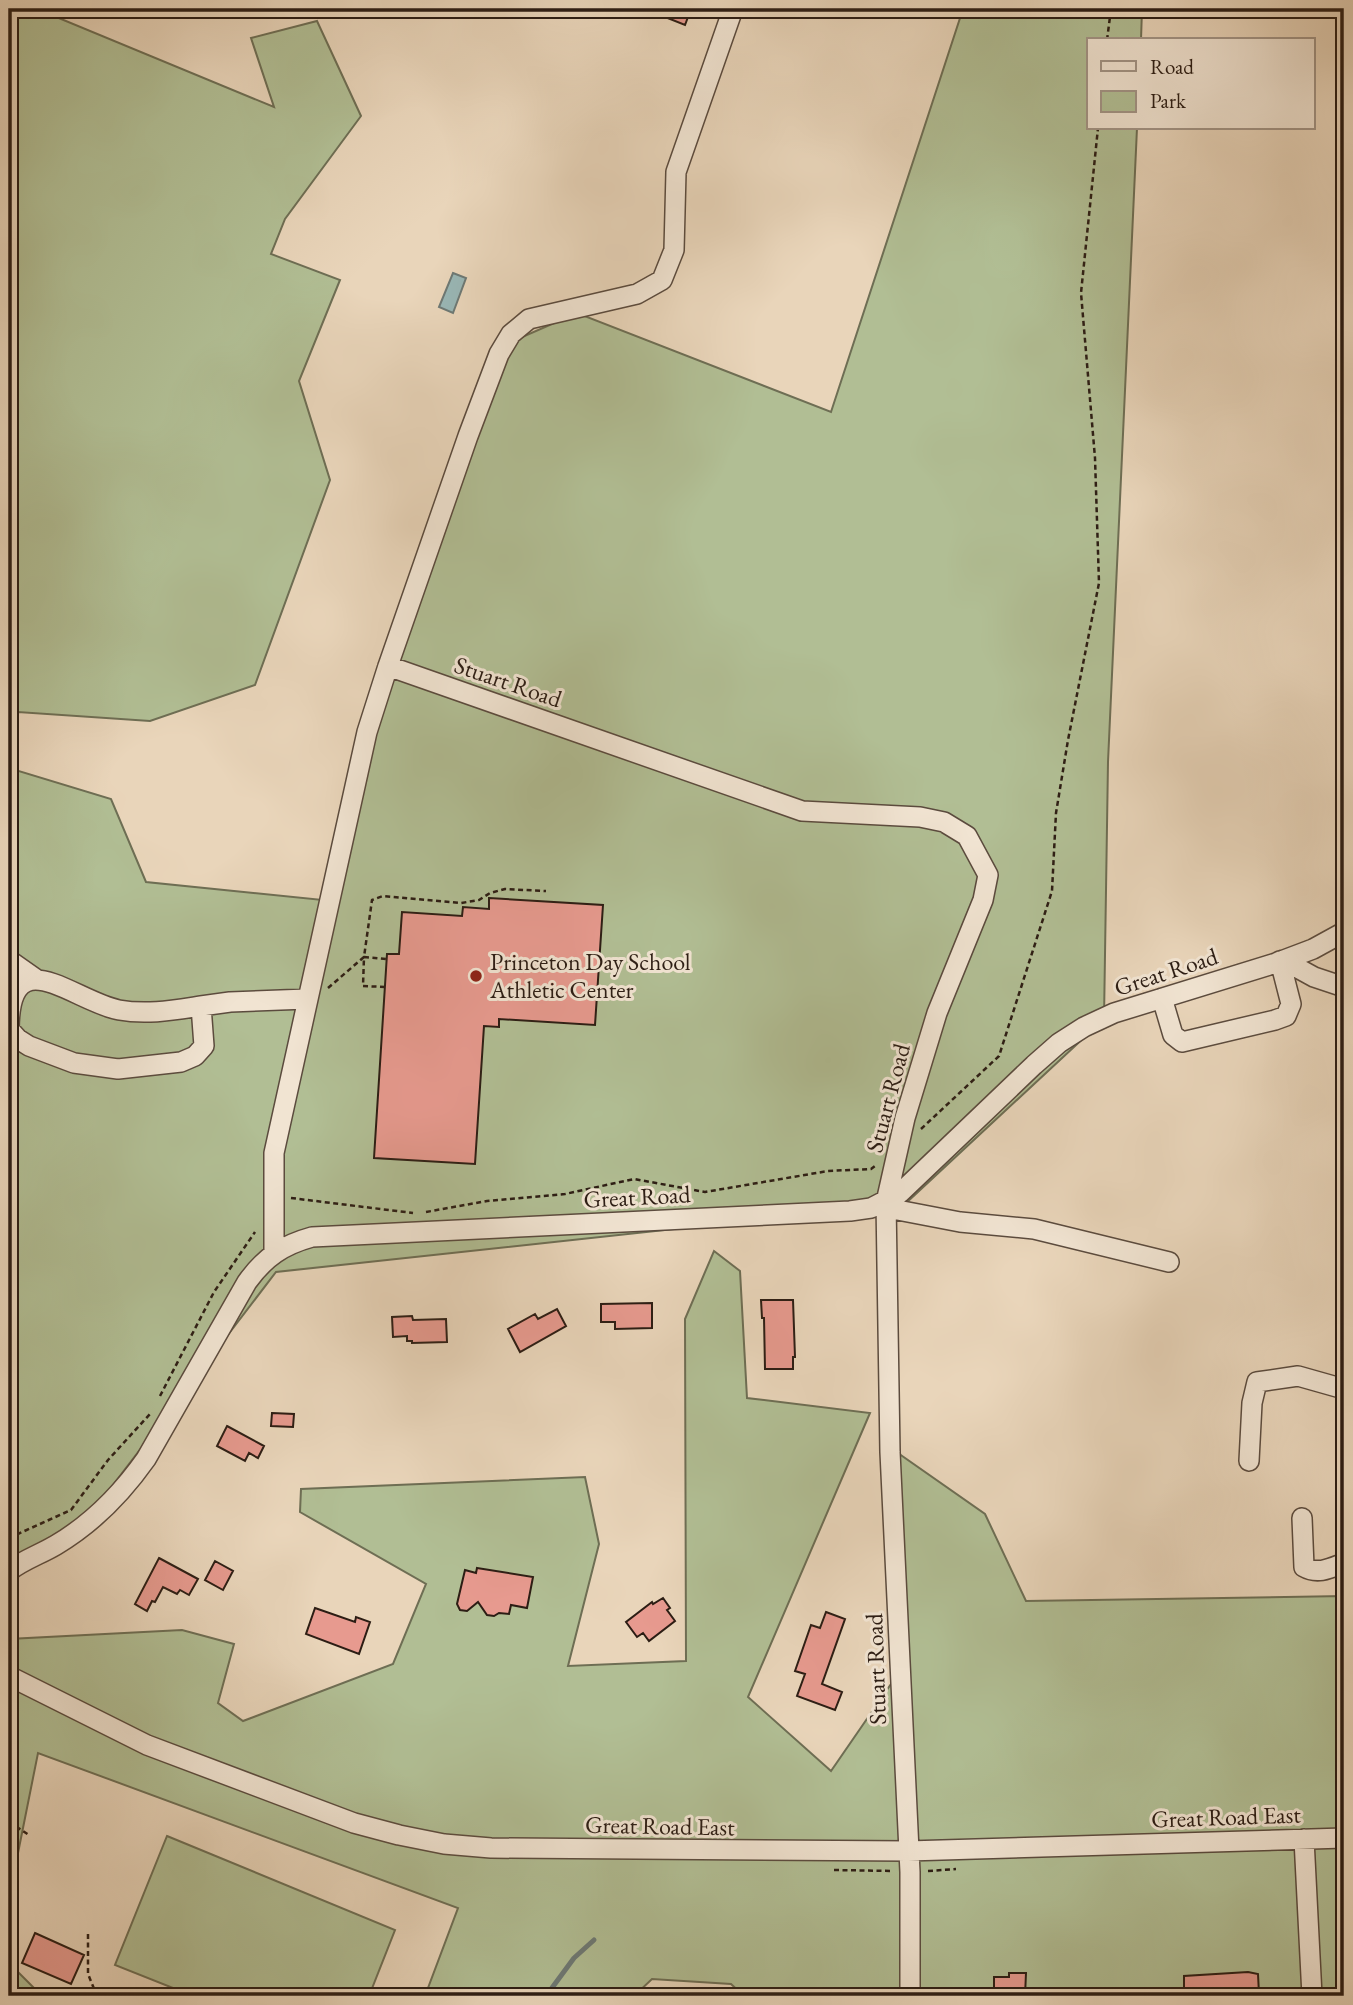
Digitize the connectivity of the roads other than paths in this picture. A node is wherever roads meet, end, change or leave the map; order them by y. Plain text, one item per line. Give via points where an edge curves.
1 (733, 9) edge
2 (388, 666) junction
3 (1344, 932) edge
4 (9, 960) edge
5 (1282, 960) junction
6 (36, 979) junction
7 (1344, 987) edge
8 (1162, 998) junction
9 (307, 999) junction
10 (201, 1006) junction
11 (12, 1036) edge
12 (886, 1205) junction
13 (274, 1252) junction
14 (1169, 1262) dead end
15 (1344, 1389) edge
16 (1249, 1461) dead end
17 (1302, 1518) dead end
18 (1344, 1563) edge
19 (9, 1571) edge
20 (9, 1675) edge
21 (1344, 1838) edge
22 (1304, 1839) junction
23 (908, 1851) junction
24 (910, 1996) edge
25 (1312, 1996) edge

1 - 2 street via 676,172 674,250 662,280 637,294 529,319 511,334 468,436
2 - 9 street via 367,732
2 - 12 street, Stuart Road via 802,811 920,817 944,822 967,836 988,874 983,900 937,1013
3 - 5 street, Great Road
4 - 6 street
5 - 7 street
5 - 8 street, Great Road
5 - 8 street via 1291,1004 1286,1016 1275,1020 1182,1042 1173,1035
6 - 10 street via 119,1010 140,1013
6 - 11 street via 22,983 14,994 9,1013
8 - 12 street, Great Road via 1114,1013 1059,1043
9 - 10 street
9 - 13 street via 274,1153
10 - 11 street via 204,1046 181,1062 118,1069 74,1063
12 - 13 street, Great Road via 850,1211 312,1237
12 - 14 street via 960,1222 1034,1229
12 - 23 street, Stuart Road via 890,1452
13 - 19 street, Great Road via 247,1282 130,1482 83,1527
15 - 16 street via 1298,1376 1256,1382
17 - 18 street via 1304,1567 1320,1571
20 - 23 street, Great Road East via 147,1745 354,1823 444,1844
21 - 22 street, Great Road East
22 - 23 street, Great Road East
22 - 25 street
23 - 24 street, Stuart Road

